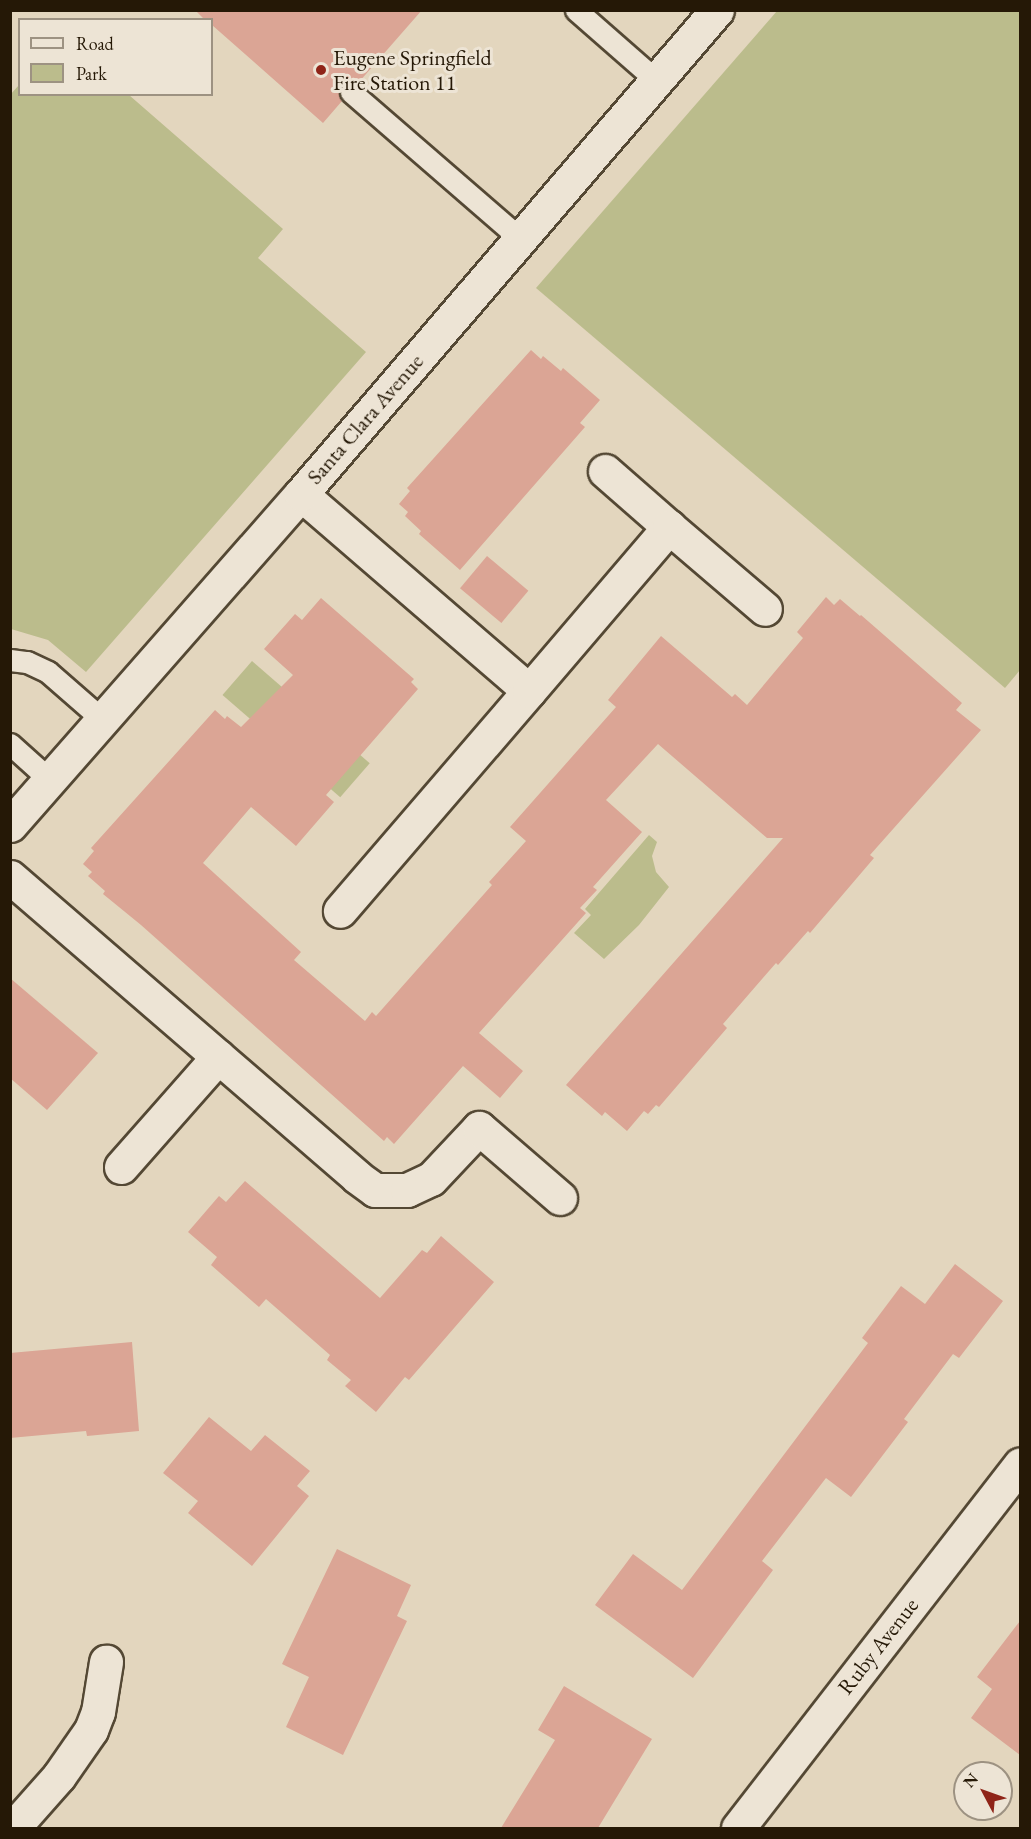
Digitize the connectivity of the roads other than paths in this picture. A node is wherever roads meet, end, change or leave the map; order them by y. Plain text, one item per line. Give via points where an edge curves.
1 (576, 10) edge
2 (717, 10) edge
3 (657, 81) junction
4 (351, 92) dead end
5 (521, 239) junction
6 (605, 471) dead end
7 (301, 494) junction
8 (669, 527) junction
9 (765, 609) dead end
10 (10, 660) edge
11 (529, 691) junction
12 (103, 720) junction
13 (10, 744) edge
14 (50, 780) junction
15 (10, 825) edge
16 (10, 877) edge
17 (340, 911) dead end
18 (218, 1057) junction
19 (121, 1167) dead end
20 (560, 1198) dead end
21 (1020, 1465) edge
22 (106, 1662) dead end
23 (13, 1828) edge
24 (738, 1828) edge

1 - 3 lane
2 - 3 street, Santa Clara Avenue
3 - 5 street, Santa Clara Avenue
4 - 5 lane
5 - 7 street, Santa Clara Avenue
6 - 8 street
7 - 11 street
7 - 12 street, Santa Clara Avenue
8 - 9 street
8 - 11 street
10 - 12 lane via 27,662 48,672
11 - 17 street
12 - 14 street, Santa Clara Avenue
13 - 14 lane
14 - 15 street, Santa Clara Avenue
16 - 18 street
18 - 19 street
18 - 20 street via 375,1190 407,1190 431,1179 479,1128
21 - 24 street, Ruby Avenue
22 - 23 street via 91,1730 59,1776

